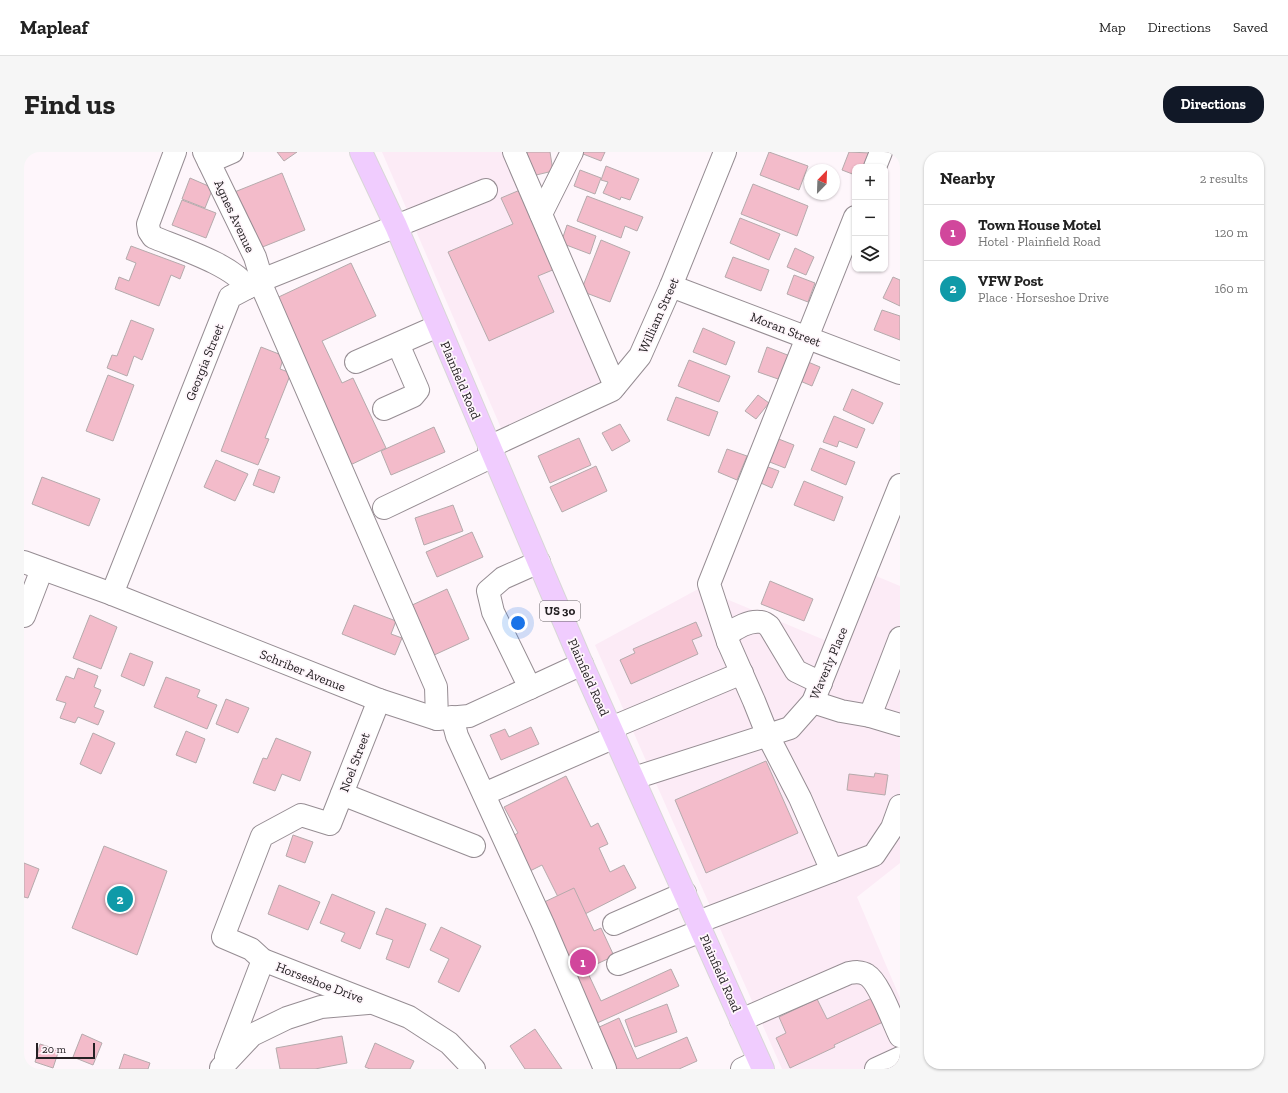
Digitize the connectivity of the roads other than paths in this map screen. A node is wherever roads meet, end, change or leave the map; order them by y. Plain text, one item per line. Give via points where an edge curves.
1 (175, 152) edge
2 (232, 152) edge
3 (361, 152) edge
4 (514, 152) edge
5 (572, 152) edge
6 (724, 152) edge
7 (881, 152) edge
8 (207, 157) edge
9 (876, 164) edge
10 (486, 190) dead end
11 (541, 214) junction
12 (852, 224) edge
13 (396, 226) junction
14 (256, 284) junction
15 (671, 286) junction
16 (438, 326) junction
17 (807, 337) junction
18 (398, 344) junction
19 (356, 362) dead end
20 (900, 373) edge
21 (615, 386) junction
22 (384, 409) dead end
23 (491, 452) junction
24 (900, 485) edge
25 (384, 508) dead end
26 (539, 562) junction
27 (33, 566) edge
28 (112, 594) junction
29 (24, 616) edge
30 (900, 638) edge
31 (728, 642) junction
32 (582, 664) junction
33 (742, 673) junction
34 (530, 688) junction
35 (817, 692) junction
36 (379, 700) junction
37 (870, 716) junction
38 (445, 718) junction
39 (900, 725) edge
40 (613, 732) junction
41 (768, 736) junction
42 (634, 778) junction
43 (342, 794) junction
44 (484, 794) junction
45 (900, 806) edge
46 (474, 846) dead end
47 (832, 871) junction
48 (685, 893) junction
49 (614, 924) dead end
50 (700, 926) junction
51 (263, 960) junction
52 (618, 964) dead end
53 (374, 1003) junction
54 (742, 1020) junction
55 (900, 1036) edge
56 (900, 1058) edge
57 (755, 1066) edge
58 (221, 1069) edge
59 (474, 1069) edge
60 (605, 1069) edge
61 (876, 1069) edge

1 - 14 street via 148,224 149,231 153,237 210,261 241,280
2 - 8 street
3 - 13 main road, Plainfield Road / US 30
4 - 11 street
5 - 11 street
6 - 15 street, William Street
7 - 9 street
8 - 14 street, Agnes Avenue via 255,257
10 - 13 street, Georgia Street
11 - 21 street
12 - 17 street
13 - 14 street, Georgia Street
13 - 16 main road, Plainfield Road / US 30
14 - 28 street, Georgia Street via 230,297
14 - 38 street via 436,687
15 - 17 street, Moran Street
15 - 21 street, William Street via 640,356
16 - 18 street
16 - 23 main road, Plainfield Road / US 30
17 - 20 street, Moran Street
17 - 31 street via 709,584
18 - 19 street
18 - 22 street via 418,390 413,396
21 - 23 street, William Street via 612,390
23 - 25 street, William Street
23 - 26 main road, Plainfield Road / US 30
24 - 35 street, Waverly Place
26 - 32 main road, Plainfield Road / US 30
26 - 34 street via 503,578 488,591 493,612
27 - 28 street, Schriber Avenue
27 - 29 street
28 - 36 street, Schriber Avenue
30 - 37 street
31 - 33 street
31 - 35 street via 728,635 732,631 752,622 762,622 769,626 796,671
32 - 34 street, Schriber Avenue
32 - 40 main road, Plainfield Road / US 30
33 - 40 street
33 - 41 street
34 - 38 street, Schriber Avenue via 469,716
35 - 37 street via 841,711
35 - 41 street, Waverly Place via 790,728
36 - 38 street, Schriber Avenue
36 - 43 street, Noel Street
37 - 39 street
38 - 44 street via 457,736
40 - 42 main road, Plainfield Road / US 30
40 - 44 street
41 - 42 street, Waverly Place
41 - 47 street via 800,798
42 - 48 main road, Plainfield Road / US 30
43 - 46 street
43 - 51 street, Noel Street via 330,824 301,815 262,836 223,937 251,949
44 - 60 street
45 - 47 street via 892,828 874,855
47 - 50 street
48 - 49 street
48 - 50 main road, Plainfield Road / US 30
50 - 52 street
50 - 54 main road, Plainfield Road / US 30
51 - 53 street, Horseshoe Drive
51 - 58 street, Horseshoe Drive
53 - 58 street, Horseshoe Drive via 321,1007 287,1018 252,1035
53 - 59 street, Horseshoe Drive via 409,1017 443,1039
54 - 55 street via 849,972 860,971 875,982
54 - 57 main road, Plainfield Road / US 30
56 - 61 street

